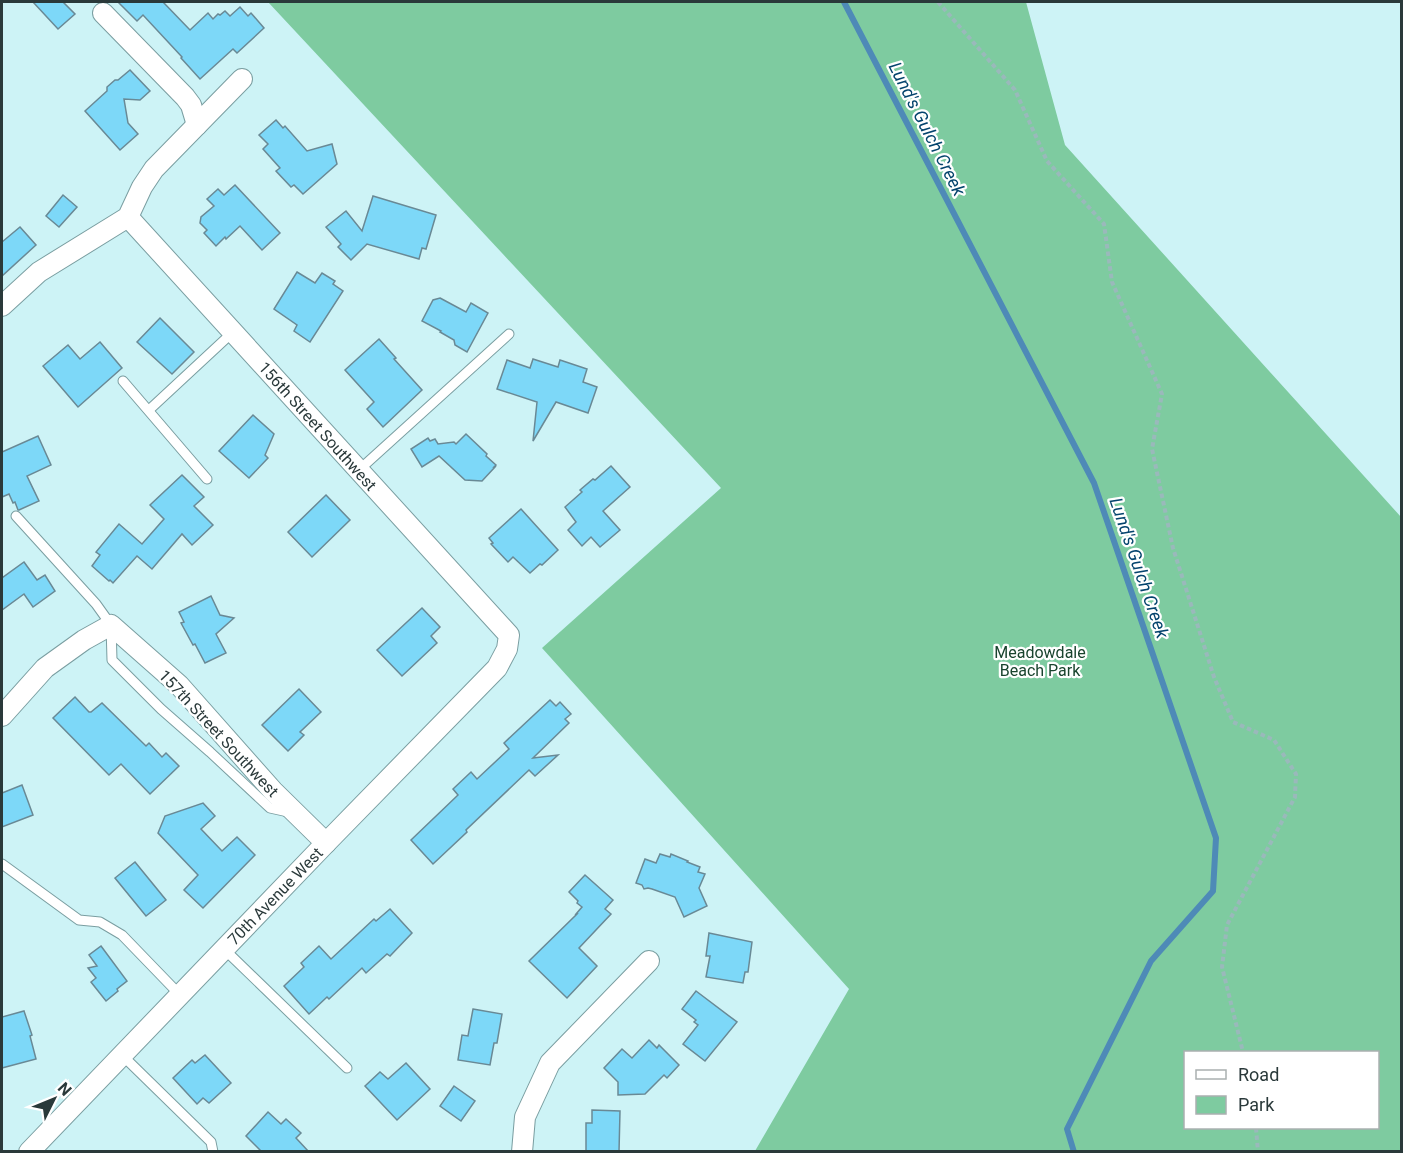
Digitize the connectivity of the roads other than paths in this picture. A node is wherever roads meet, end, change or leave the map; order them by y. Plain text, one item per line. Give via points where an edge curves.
1 (103, 13) dead end
2 (242, 79) dead end
3 (197, 125) junction
4 (128, 217) junction
5 (2, 306) edge
6 (233, 332) junction
7 (509, 334) dead end
8 (123, 381) dead end
9 (149, 410) junction
10 (359, 470) junction
11 (207, 479) dead end
12 (16, 516) dead end
13 (111, 625) junction
14 (509, 635) joint
15 (2, 716) edge
16 (296, 814) junction
17 (326, 843) junction
18 (2, 864) edge
19 (224, 949) junction
20 (649, 961) dead end
21 (180, 995) junction
22 (122, 1055) junction
23 (347, 1068) dead end
24 (29, 1152) edge
25 (213, 1152) edge
26 (522, 1152) edge

1 - 3 street via 185,97
2 - 3 street
3 - 4 street via 154,169
4 - 5 street via 39,272
4 - 6 street, 156th Street Southwest
6 - 9 lane
6 - 10 street, 156th Street Southwest
7 - 10 lane
8 - 9 lane
9 - 11 lane
10 - 14 street, 156th Street Southwest
12 - 13 lane
13 - 15 street via 45,668
13 - 16 street, 157th Street Southwest via 179,686
13 - 16 lane via 112,660 270,808
14 - 17 street, 70th Avenue West via 507,650 497,668
16 - 17 street, 157th Street Southwest
17 - 19 street, 70th Avenue West
18 - 21 lane via 80,920 100,922 122,936
19 - 21 street, 70th Avenue West
19 - 23 lane
20 - 26 street via 550,1063 525,1117
21 - 22 street, 70th Avenue West
22 - 24 street, 70th Avenue West
22 - 25 lane via 211,1142

